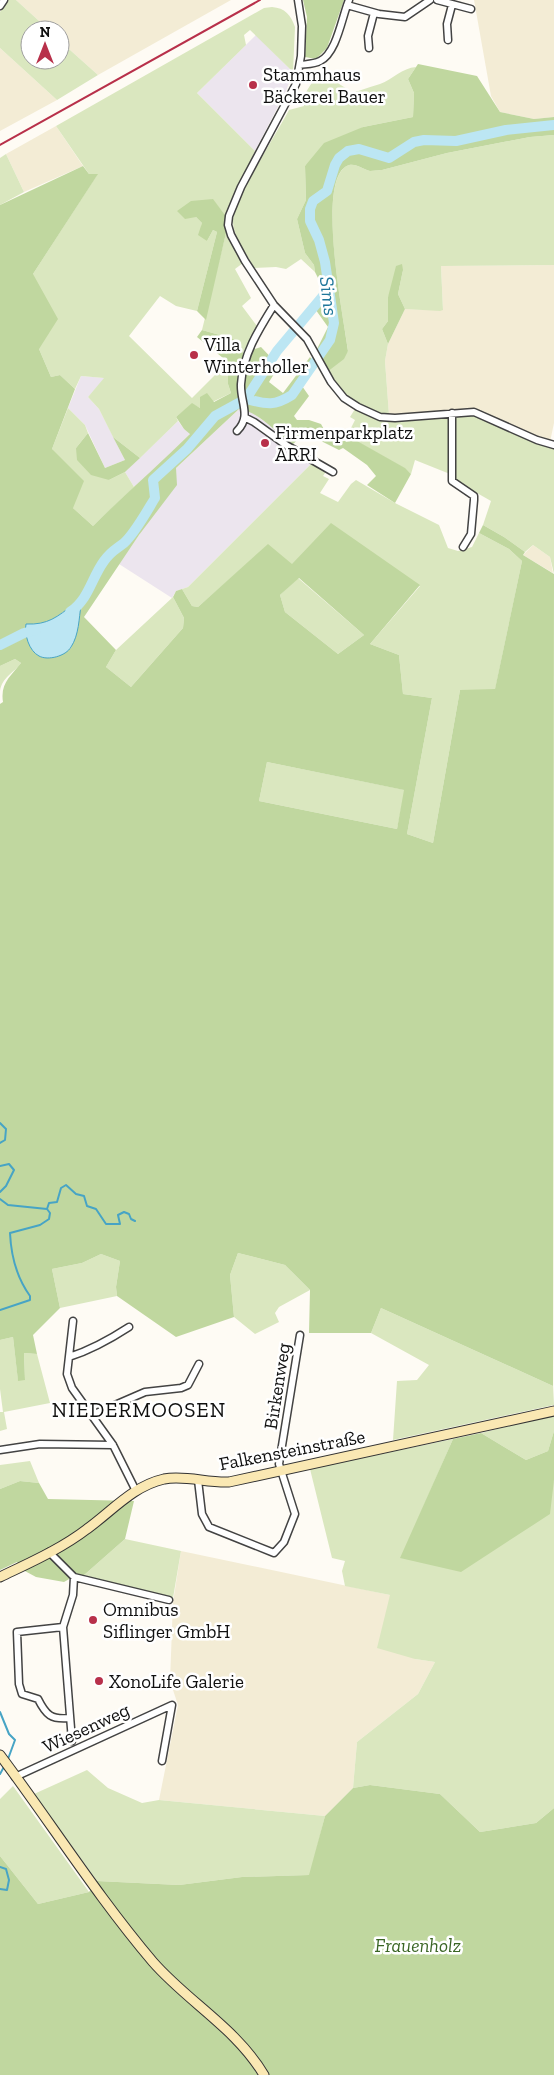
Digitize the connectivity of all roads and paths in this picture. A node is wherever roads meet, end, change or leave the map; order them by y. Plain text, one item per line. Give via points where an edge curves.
1 (4, 0) edge
2 (298, 0) edge
3 (430, 0) edge
4 (437, 0) edge
5 (348, 2) edge
6 (452, 5) junction
7 (0, 6) edge
8 (471, 9) dead end
9 (374, 13) junction
10 (448, 40) dead end
11 (369, 48) dead end
12 (300, 65) junction
13 (274, 305) junction
14 (452, 413) junction
15 (246, 418) junction
16 (237, 431) dead end
17 (554, 445) edge
18 (334, 472) dead end
19 (463, 547) dead end
20 (74, 1321) dead end
21 (129, 1328) dead end
22 (300, 1335) dead end
23 (69, 1357) junction
24 (199, 1364) dead end
25 (554, 1411) edge
26 (92, 1415) junction
27 (113, 1445) junction
28 (0, 1450) edge
29 (280, 1471) junction
30 (198, 1480) junction
31 (136, 1491) junction
32 (49, 1552) junction
33 (0, 1577) edge
34 (74, 1577) junction
35 (169, 1600) dead end
36 (63, 1627) junction
37 (70, 1718) junction
38 (72, 1741) dead end
39 (1, 1755) edge
40 (162, 1761) dead end
41 (14, 1774) junction
42 (264, 2075) edge

1 - 7 street
2 - 12 street via 302,26
3 - 9 street via 405,17
4 - 6 street
5 - 9 street
5 - 12 street via 328,56 319,62
6 - 8 street
6 - 10 street via 447,24
9 - 11 street via 368,36
12 - 13 street via 292,94 241,187 228,225
13 - 14 street via 307,340 344,398 380,417
13 - 15 street via 246,358 241,385
14 - 17 street via 481,414
14 - 19 street via 452,481 474,496 470,534
15 - 16 street
15 - 18 street via 286,446
20 - 23 street
21 - 23 street via 107,1342
22 - 29 street, Birkenweg
23 - 26 street via 67,1374 72,1388
24 - 26 street via 188,1384 181,1388 145,1392
25 - 29 street, Falkensteinstraße
26 - 27 street
27 - 28 street via 40,1444
27 - 31 street
29 - 30 street, Falkensteinstraße via 229,1482
29 - 30 street via 295,1514 284,1542 274,1553 209,1527 202,1514
30 - 31 street, Falkensteinstraße via 165,1479
31 - 32 street, Falkensteinstraße via 86,1530
32 - 33 street, Falkensteinstraße
32 - 34 street
34 - 35 street
34 - 36 street via 73,1595
36 - 37 street
36 - 37 street via 17,1632 19,1684 22,1694 38,1699 43,1710 53,1718
37 - 38 street
39 - 41 street
40 - 41 street, Wiesenweg via 172,1705
41 - 42 street via 149,1957 236,2039

